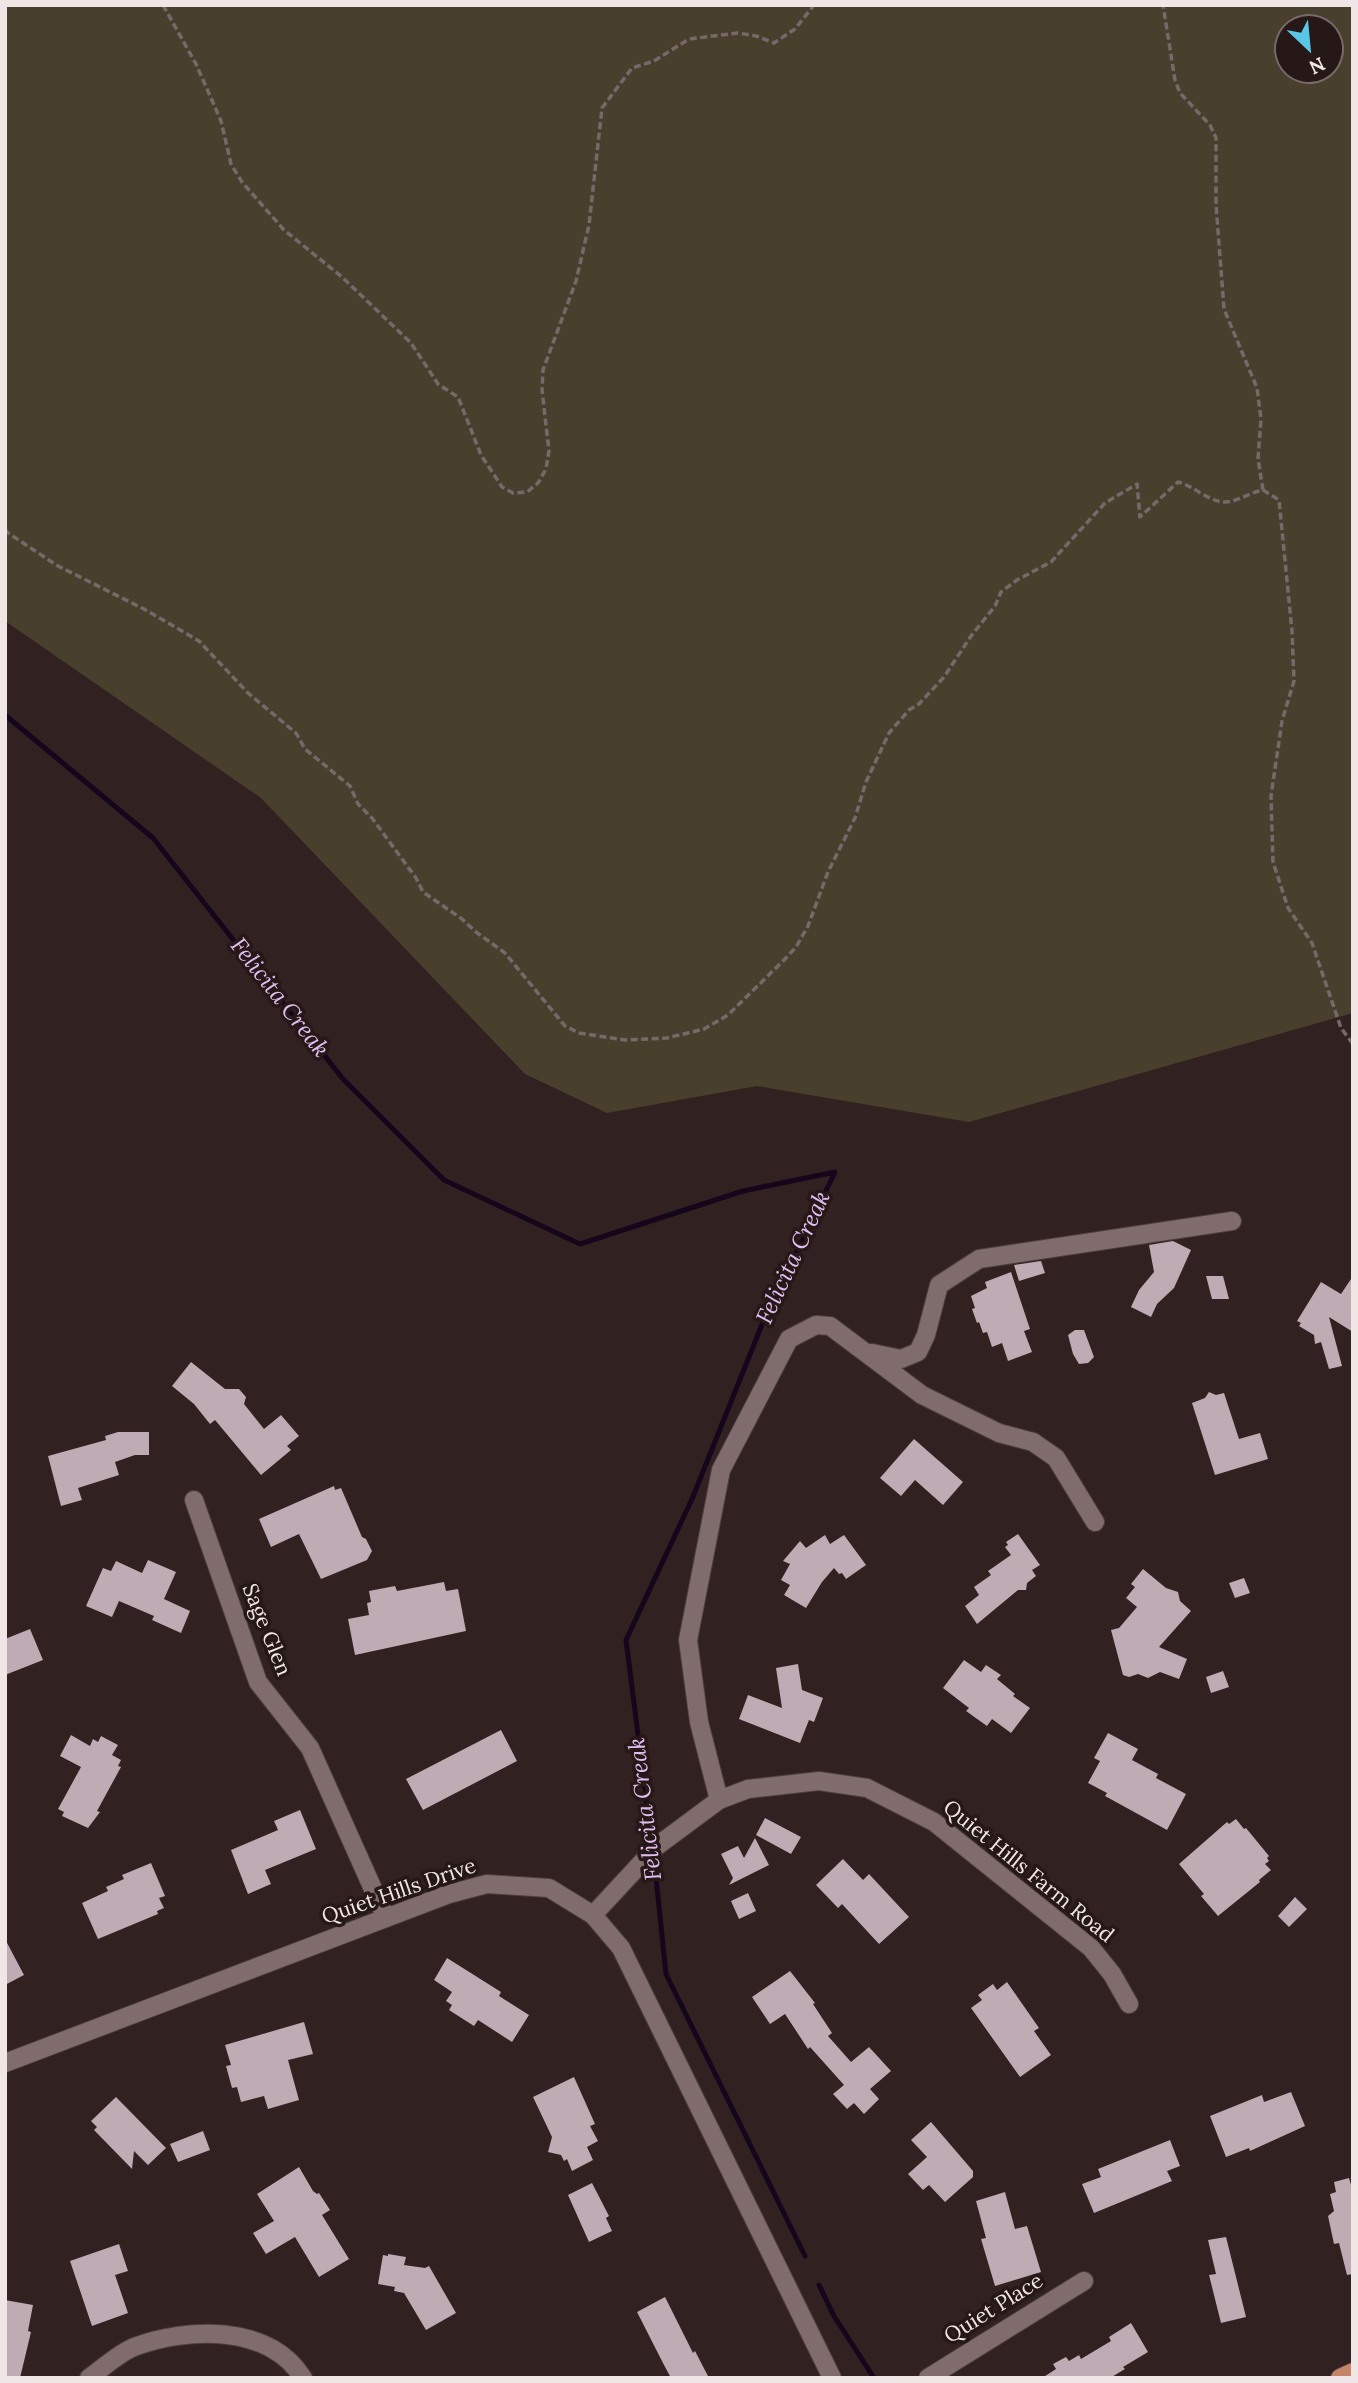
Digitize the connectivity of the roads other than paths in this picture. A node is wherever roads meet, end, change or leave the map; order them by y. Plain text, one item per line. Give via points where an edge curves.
1 (1232, 1222) dead end
2 (865, 1352) junction
3 (194, 1500) dead end
4 (1096, 1522) dead end
5 (719, 1800) junction
6 (593, 1915) junction
7 (386, 1918) junction
8 (1129, 2004) dead end
9 (5, 2063) edge
10 (1084, 2280) dead end
11 (1353, 2372) edge
12 (89, 2378) edge
13 (303, 2378) edge
14 (832, 2378) edge
15 (928, 2378) edge
16 (1340, 2378) edge

1 - 2 street via 979,1259 939,1284 918,1352 901,1359
2 - 4 street via 922,1395 999,1433 1033,1442 1056,1458
2 - 5 street via 830,1326 816,1325 789,1339 721,1470 688,1640 699,1722
3 - 7 street, Sage Glen via 258,1682 310,1748
5 - 6 street, Quiet Hills Farm Road via 657,1846
5 - 8 street, Quiet Hills Farm Road via 747,1789 819,1781 867,1788 934,1822 1091,1948
6 - 7 street, Quiet Hills Drive via 549,1888 487,1884
6 - 14 street, Quiet Hills Drive via 621,1948
7 - 9 street, Quiet Hills Drive
10 - 15 street, Quiet Place
11 - 16 main road
12 - 13 street via 131,2348 176,2335 226,2334 262,2343

